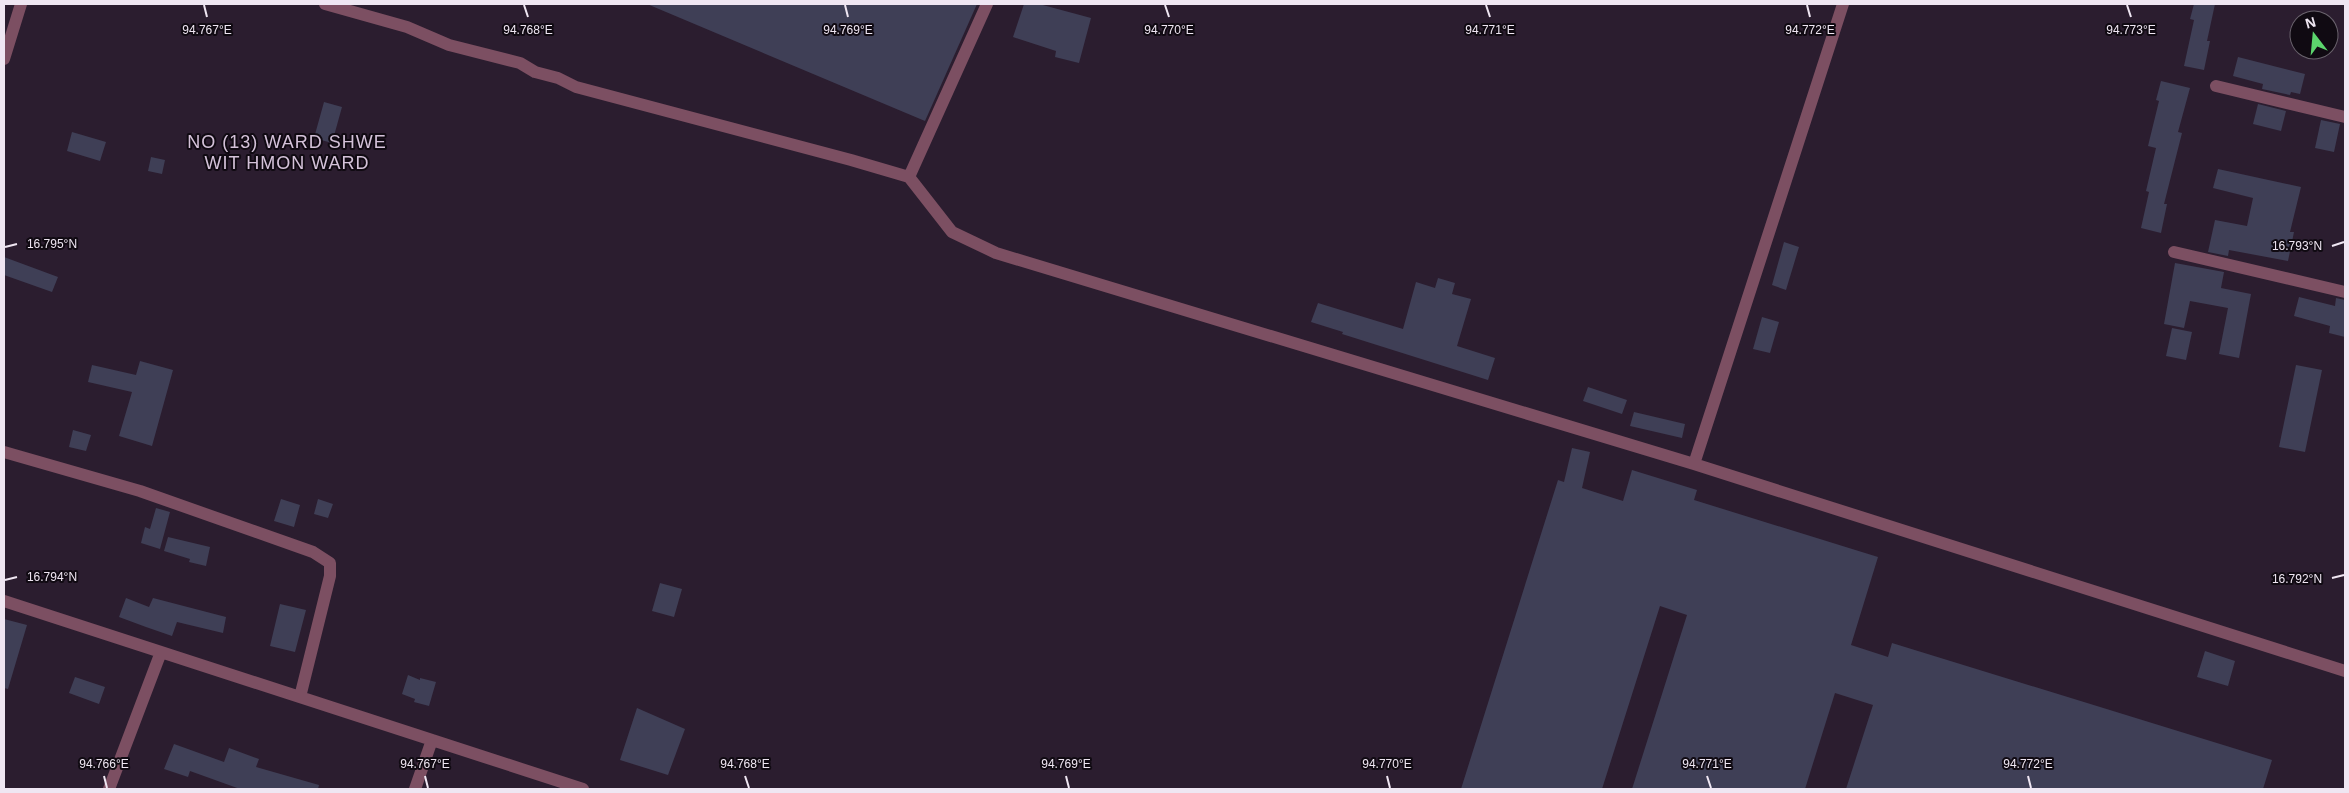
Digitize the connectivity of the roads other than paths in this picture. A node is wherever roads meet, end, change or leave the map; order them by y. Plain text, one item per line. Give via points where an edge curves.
1 (22, 4) edge
2 (325, 4) edge
3 (987, 4) edge
4 (1843, 4) edge
5 (4, 59) edge
6 (2216, 86) dead end
7 (2345, 116) edge
8 (909, 177) junction
9 (2174, 252) dead end
10 (2345, 292) edge
11 (4, 452) edge
12 (1694, 464) junction
13 (4, 601) edge
14 (161, 652) junction
15 (2345, 671) edge
16 (300, 697) junction
17 (432, 740) junction
18 (109, 789) edge
19 (415, 789) edge
20 (583, 789) edge

1 - 5 street
2 - 8 street via 407,27 448,45 520,63 576,87
3 - 8 street
4 - 12 street
6 - 7 street
8 - 12 street via 952,232 996,253
9 - 10 street
11 - 16 street via 140,491 313,552 330,563 330,576
12 - 15 street
13 - 14 street
14 - 16 street
14 - 18 street
16 - 17 street
17 - 19 street
17 - 20 street

